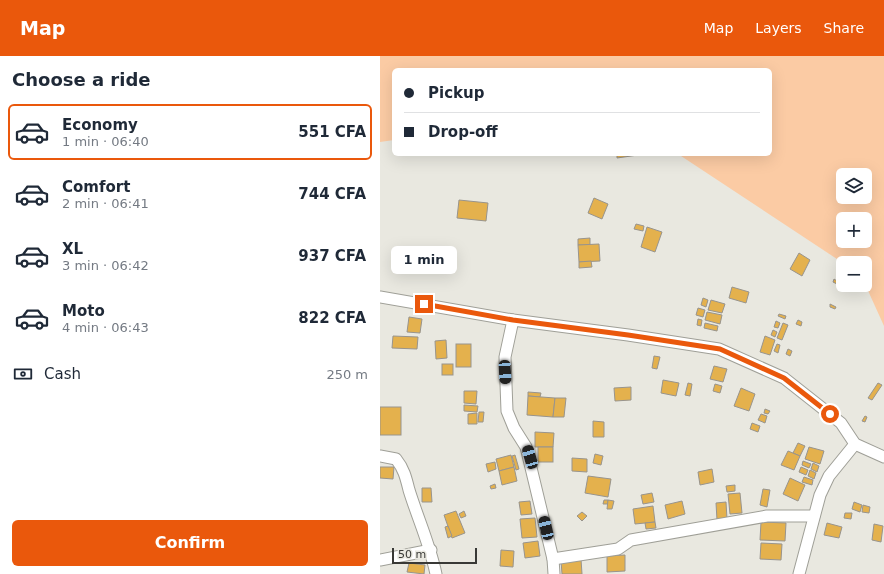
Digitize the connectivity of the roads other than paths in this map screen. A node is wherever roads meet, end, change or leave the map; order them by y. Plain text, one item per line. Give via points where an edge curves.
1 (380, 297) edge
2 (513, 320) junction
3 (855, 444) junction
4 (380, 456) edge
5 (884, 457) edge
6 (814, 516) junction
7 (431, 550) junction
8 (553, 559) junction
9 (380, 560) edge
10 (436, 574) edge
11 (554, 574) edge
12 (799, 574) edge

1 - 2 street
2 - 3 street via 720,349 784,378 841,423
2 - 8 street via 505,357 506,411 526,447
3 - 5 street
3 - 6 street via 829,476
4 - 7 street via 396,459 404,468 409,490
6 - 8 street via 767,516 736,521 631,540 618,549
6 - 12 street
7 - 9 street
7 - 10 street
8 - 11 street

